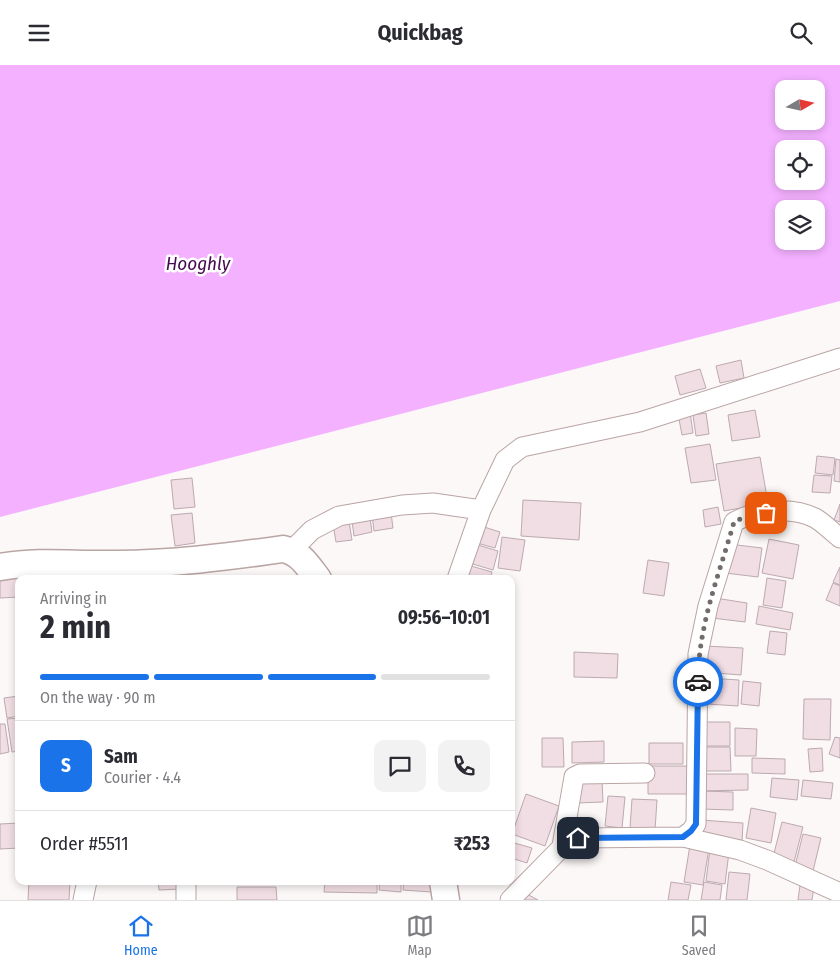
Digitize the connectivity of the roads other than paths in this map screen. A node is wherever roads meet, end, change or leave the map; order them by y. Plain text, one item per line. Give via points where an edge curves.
1 (840, 358) edge
2 (481, 510) junction
3 (840, 538) edge
4 (291, 551) junction
5 (0, 567) edge
6 (174, 569) edge
7 (315, 575) edge
8 (458, 575) edge
9 (645, 773) dead end
10 (683, 837) junction
11 (562, 846) junction
12 (85, 885) edge
13 (186, 885) edge
14 (444, 885) edge
15 (828, 893) edge
16 (83, 900) edge
17 (186, 900) edge
18 (446, 900) edge
19 (510, 900) edge

1 - 2 street via 640,423 522,447 505,460
2 - 4 street via 426,503 339,516 312,530
2 - 8 street
3 - 10 street via 814,518 783,511 748,515 734,522 708,606 698,654 696,824
4 - 6 street via 283,549 208,560
4 - 7 street via 303,559
5 - 6 street via 41,562
9 - 11 street via 580,774 574,777
10 - 11 street via 578,838
10 - 15 street via 767,859
11 - 19 street
12 - 16 street
13 - 17 street
14 - 18 street

